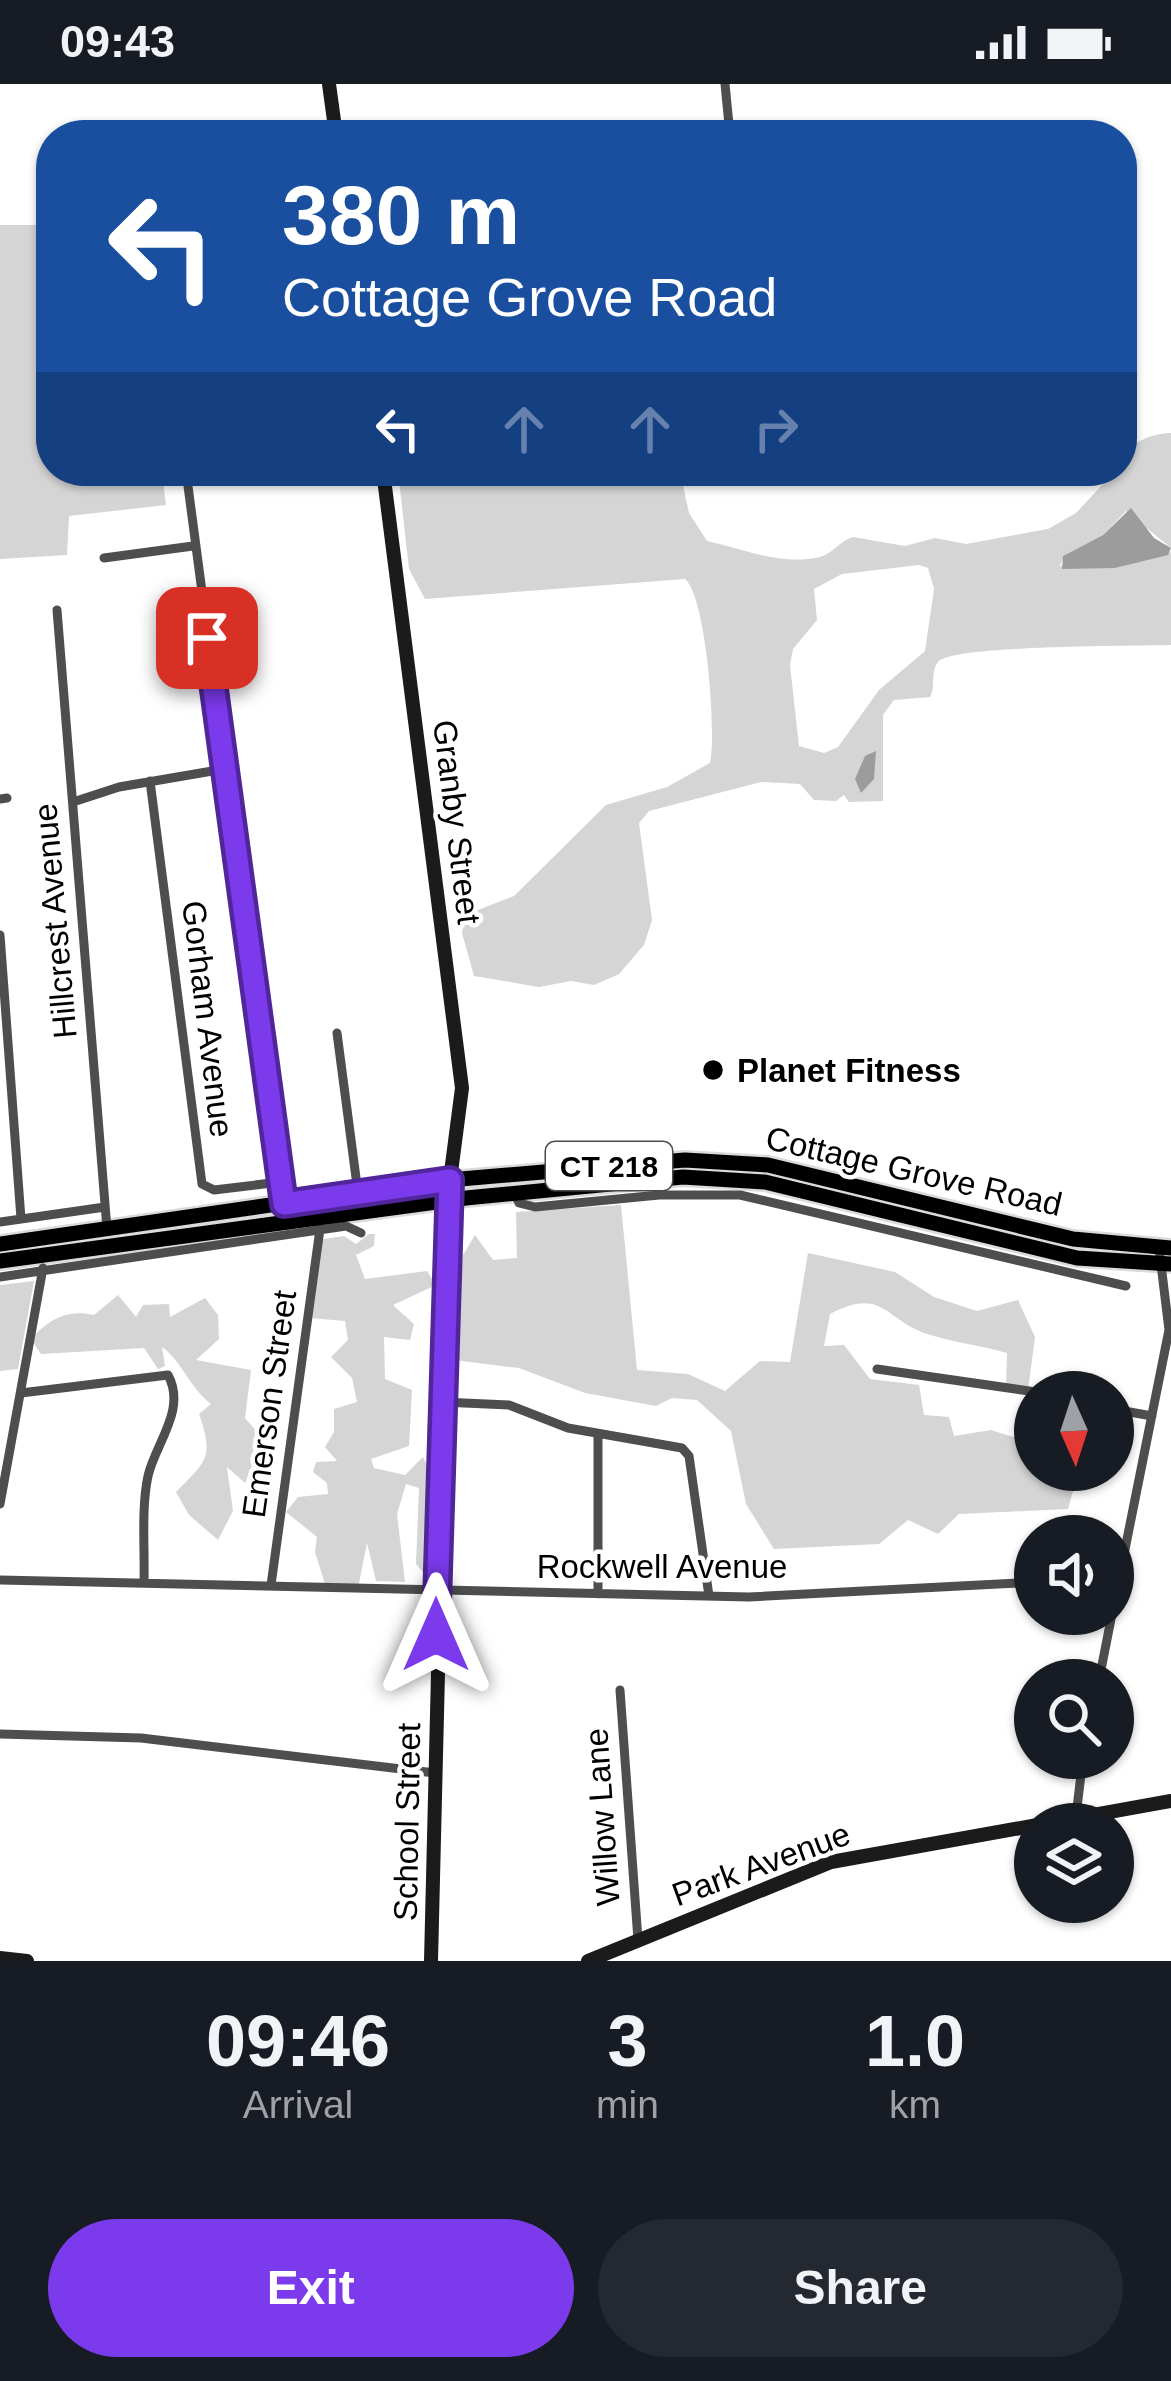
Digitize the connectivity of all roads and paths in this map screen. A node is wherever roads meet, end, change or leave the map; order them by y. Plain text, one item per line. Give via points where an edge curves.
1 (328, 84) edge
2 (725, 84) edge
3 (334, 120) edge
4 (729, 120) edge
5 (187, 486) edge
6 (385, 486) edge
7 (193, 546) junction
8 (104, 557) dead end
9 (57, 610) dead end
10 (224, 770) junction
11 (150, 781) junction
12 (73, 802) junction
13 (0, 935) edge
14 (337, 1033) dead end
15 (767, 1173) junction
16 (450, 1180) junction
17 (280, 1182) junction
18 (622, 1190) junction
19 (358, 1193) junction
20 (449, 1200) junction
21 (284, 1204) junction
22 (105, 1207) junction
23 (851, 1211) junction
24 (21, 1219) junction
25 (0, 1222) edge
26 (971, 1223) junction
27 (107, 1228) junction
28 (320, 1229) junction
29 (361, 1233) dead end
30 (0, 1244) edge
31 (41, 1255) junction
32 (1166, 1256) edge
33 (0, 1261) edge
34 (0, 1277) edge
35 (1126, 1286) dead end
36 (877, 1369) dead end
37 (1014, 1389) edge
38 (21, 1393) junction
39 (442, 1402) junction
40 (1134, 1412) edge
41 (1152, 1416) junction
42 (598, 1434) junction
43 (0, 1504) edge
44 (1131, 1515) edge
45 (0, 1580) edge
46 (144, 1583) junction
47 (1014, 1583) edge
48 (271, 1586) junction
49 (436, 1590) junction
50 (598, 1594) junction
51 (710, 1596) junction
52 (620, 1690) dead end
53 (0, 1734) edge
54 (435, 1773) junction
55 (1171, 1802) edge
56 (1134, 1807) edge
57 (1014, 1828) edge
58 (638, 1940) junction
59 (0, 1958) edge
60 (26, 1961) edge
61 (430, 1961) edge
62 (588, 1961) edge

1 - 3 main road
2 - 4 street
5 - 7 street
6 - 16 main road, Granby Street via 461,1061
7 - 8 street via 118,549
7 - 10 street
9 - 12 street, Hillcrest Avenue
10 - 11 street
10 - 17 street
11 - 12 street
11 - 17 street, Gorham Avenue via 202,1182 212,1190
12 - 22 street, Hillcrest Avenue
13 - 24 street
14 - 19 street
15 - 16 main road, Cottage Grove Road / CT 218 via 685,1160
15 - 18 main road, Cottage Grove Road / CT 218
15 - 23 main road, Cottage Grove Road / CT 218
15 - 26 main road, Cottage Grove Road / CT 218
16 - 19 main road, Cottage Grove Road / CT 218
16 - 20 main road, School Street
17 - 21 street
18 - 20 main road, Cottage Grove Road / CT 218
18 - 23 street, Cottage Grove Road
19 - 21 main road, Cottage Grove Road / CT 218
20 - 31 main road, Cottage Grove Road / CT 218
20 - 39 main road, School Street
21 - 27 main road, Cottage Grove Road / CT 218
22 - 24 street
22 - 27 street, Hillcrest Avenue
23 - 26 main road, Cottage Grove Road / CT 218
23 - 35 street, Cottage Grove Road
24 - 25 street
26 - 32 main road, Cottage Grove Road / CT 218 via 1077,1258
27 - 31 main road, Cottage Grove Road / CT 218
28 - 29 street, Cottage Grove Road
28 - 31 street, Cottage Grove Road
28 - 48 street, Emerson Street
30 - 31 main road, Cottage Grove Road / CT 218
31 - 33 main road, Cottage Grove Road / CT 218
31 - 34 street, Cottage Grove Road
31 - 38 street
32 - 41 street via 1168,1330
36 - 37 street
38 - 43 street
38 - 46 street via 168,1375 174,1386 167,1440 148,1478
39 - 42 street via 508,1405
39 - 49 main road, School Street
40 - 41 street
41 - 44 street
42 - 50 street
42 - 51 street via 671,1443 689,1456
45 - 46 street, Rockwell Avenue
46 - 48 street, Rockwell Avenue
47 - 51 street, Rockwell Avenue
48 - 49 street, Rockwell Avenue
49 - 50 street, Rockwell Avenue
49 - 54 main road, School Street
50 - 51 street, Rockwell Avenue
52 - 58 street, Willow Lane
53 - 54 street via 141,1738
54 - 61 main road, School Street
55 - 56 main road, Park Avenue
57 - 58 main road, Park Avenue via 831,1862
58 - 62 main road, Park Avenue
59 - 60 main road

